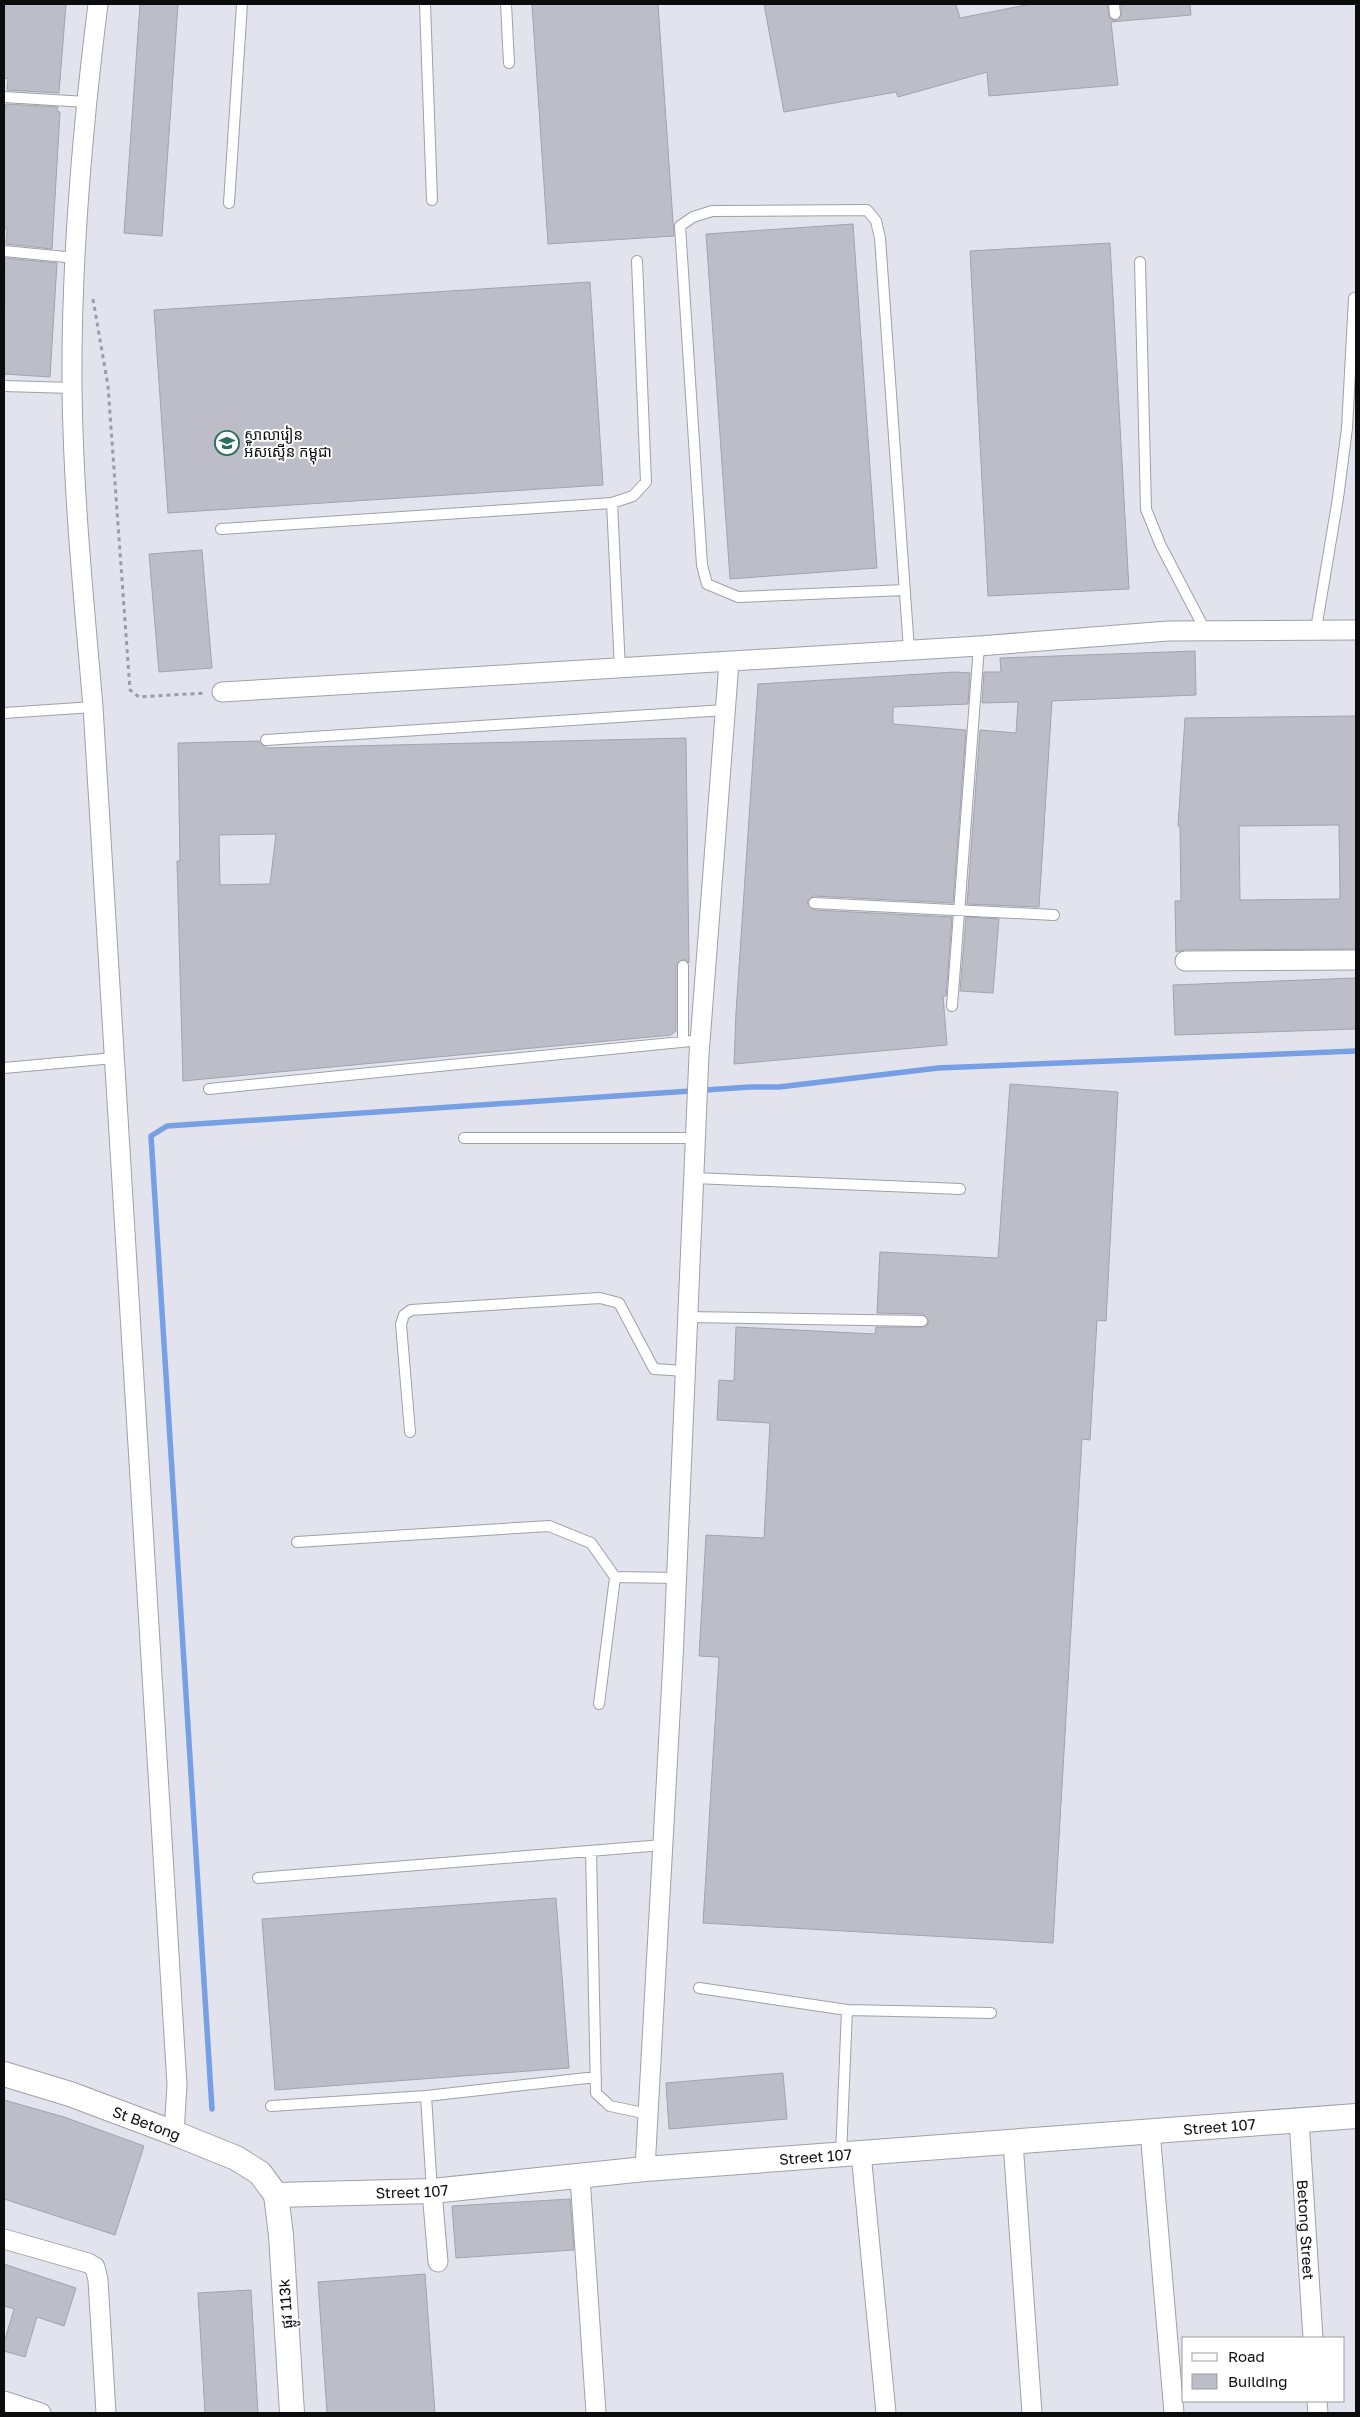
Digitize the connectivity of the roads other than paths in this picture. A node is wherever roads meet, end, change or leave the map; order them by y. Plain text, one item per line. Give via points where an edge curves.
1 (98, 4) edge
2 (242, 4) edge
3 (425, 4) edge
4 (506, 4) edge
5 (509, 63) dead end
6 (4, 97) edge
7 (86, 102) junction
8 (432, 200) dead end
9 (229, 203) dead end
10 (4, 251) edge
11 (76, 258) junction
12 (637, 261) dead end
13 (1140, 262) dead end
14 (1354, 298) dead end
15 (4, 386) edge
16 (72, 388) junction
17 (612, 503) junction
18 (221, 529) dead end
19 (905, 590) junction
20 (1316, 629) junction
21 (1206, 630) junction
22 (1356, 630) edge
23 (979, 646) junction
24 (909, 650) junction
25 (729, 662) junction
26 (620, 669) junction
27 (222, 692) road end
28 (94, 707) junction
29 (725, 710) junction
30 (4, 712) edge
31 (266, 740) dead end
32 (814, 902) dead end
33 (960, 909) junction
34 (1054, 915) dead end
35 (1356, 960) edge
36 (1185, 961) dead end
37 (683, 966) dead end
38 (952, 1006) dead end
39 (694, 1046) junction
40 (114, 1058) junction
41 (4, 1068) edge
42 (209, 1089) dead end
43 (696, 1132) junction
44 (464, 1138) dead end
45 (694, 1178) junction
46 (960, 1189) dead end
47 (688, 1317) junction
48 (922, 1320) dead end
49 (686, 1371) junction
50 (410, 1432) dead end
51 (297, 1542) dead end
52 (615, 1577) junction
53 (676, 1578) junction
54 (599, 1704) dead end
55 (662, 1845) junction
56 (591, 1851) junction
57 (258, 1878) dead end
58 (699, 1988) dead end
59 (847, 2010) junction
60 (991, 2013) dead end
61 (4, 2074) edge
62 (596, 2077) junction
63 (426, 2096) junction
64 (271, 2106) dead end
65 (648, 2114) junction
66 (1356, 2116) edge
67 (1299, 2120) junction
68 (1150, 2131) junction
69 (174, 2133) junction
70 (1013, 2142) junction
71 (851, 2154) junction
72 (645, 2169) junction
73 (580, 2177) junction
74 (432, 2191) junction
75 (276, 2195) junction
76 (4, 2239) edge
77 (438, 2262) dead end
78 (1313, 2337) edge
79 (4, 2401) edge
80 (41, 2413) edge
81 (106, 2413) edge
82 (292, 2413) edge
83 (596, 2413) edge
84 (886, 2413) edge
85 (1032, 2413) edge
86 (1174, 2413) edge

1 - 7 street
2 - 9 lane
3 - 8 lane
4 - 5 lane
6 - 7 lane
7 - 11 street
10 - 11 lane
11 - 16 street
12 - 17 lane via 646,482 633,496
13 - 21 lane via 1146,509 1160,544
14 - 20 lane via 1347,428
15 - 16 lane
16 - 28 street via 79,538
17 - 18 lane
17 - 26 lane
19 - 19 lane via 880,238 876,221 867,210 712,211 693,217 680,226 702,565 707,584 738,597
19 - 24 lane
20 - 21 street
20 - 22 street
21 - 23 street
23 - 24 street
23 - 33 lane
24 - 25 street
25 - 26 street
25 - 29 street
26 - 27 street
28 - 30 lane
28 - 40 street
29 - 31 lane
29 - 39 street
32 - 33 lane
33 - 34 lane
33 - 38 lane
35 - 36 street
37 - 39 lane
39 - 42 lane
39 - 43 street
40 - 41 lane
40 - 69 street via 177,2084
43 - 44 lane
43 - 45 street
45 - 46 lane
45 - 47 street
47 - 48 lane
47 - 49 street
49 - 50 lane via 654,1368 619,1303 600,1298 411,1310 404,1315 401,1324
49 - 53 street
51 - 52 lane via 549,1526 591,1543
52 - 53 lane
52 - 54 lane
53 - 55 street
55 - 56 lane
55 - 65 street
56 - 57 lane
56 - 62 lane
58 - 59 lane
59 - 60 lane
59 - 71 lane
61 - 69 street, St Betong via 70,2094
62 - 63 lane
62 - 65 lane via 596,2093 610,2106
63 - 64 lane
63 - 74 lane
65 - 72 street
66 - 67 street, Street 107
67 - 68 street, Street 107
67 - 78 street, Betong Street
68 - 70 street, Street 107
68 - 86 street
69 - 75 street, St Betong via 236,2158 260,2173
70 - 71 street, Street 107
70 - 85 street
71 - 72 street, Street 107
71 - 84 street
72 - 73 street, Street 107
73 - 74 street, Street 107
73 - 83 street
74 - 75 street, Street 107
74 - 77 street
75 - 82 street, ផ្លូវ 113k
76 - 81 street via 95,2267
79 - 80 street

